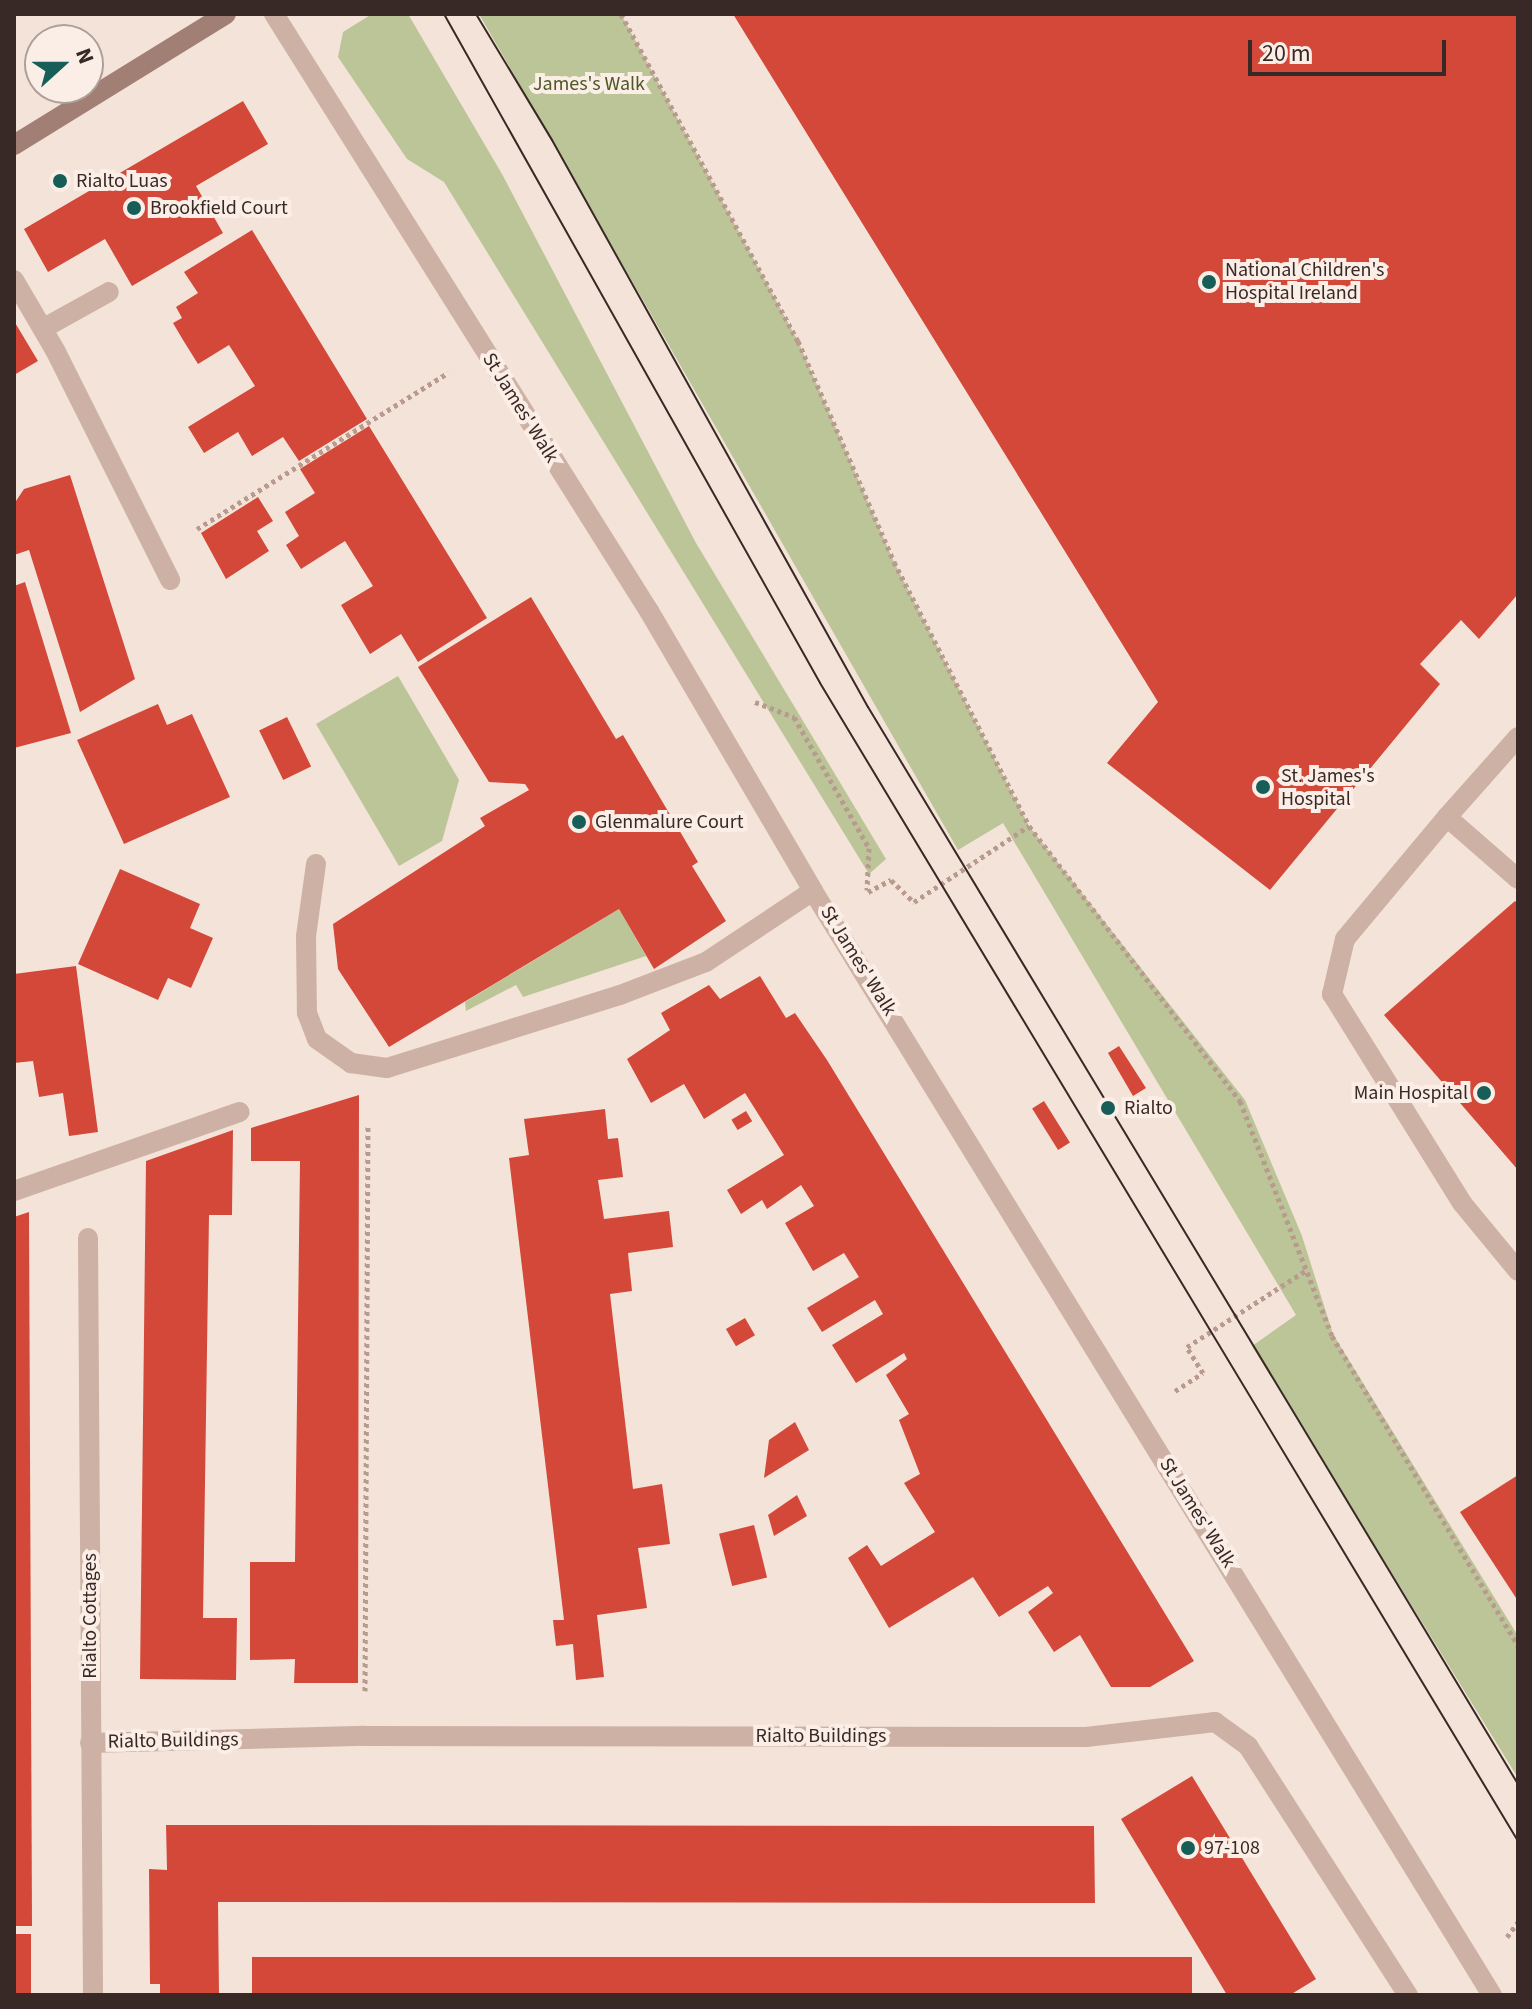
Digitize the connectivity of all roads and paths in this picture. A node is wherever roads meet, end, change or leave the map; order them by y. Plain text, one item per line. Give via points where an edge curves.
1 (226, 14) edge
2 (274, 14) edge
3 (621, 14) edge
4 (14, 145) edge
5 (14, 280) edge
6 (109, 292) dead end
7 (44, 328) junction
8 (447, 374) dead end
9 (197, 529) dead end
10 (170, 580) dead end
11 (1518, 737) edge
12 (1447, 817) junction
13 (1029, 826) junction
14 (316, 864) dead end
15 (1518, 879) edge
16 (813, 891) junction
17 (827, 912) junction
18 (240, 1112) dead end
19 (368, 1124) dead end
20 (14, 1191) edge
21 (88, 1238) dead end
22 (1305, 1271) junction
23 (1518, 1271) edge
24 (1137, 1416) junction
25 (1518, 1646) edge
26 (365, 1736) junction
27 (90, 1743) junction
28 (93, 1995) edge
29 (1408, 1995) edge
30 (1491, 1995) edge

1 - 4 main road
2 - 16 street, St James' Walk via 649,611
3 - 13 path via 798,341 894,562
5 - 7 street
6 - 7 street
7 - 10 street
8 - 9 path
11 - 12 street
12 - 15 street
12 - 23 street via 1345,939 1332,994 1462,1203
13 - 17 path via 914,902 891,880
13 - 22 path via 1240,1101
14 - 16 street via 306,936 307,1013 317,1039 351,1063 387,1068 620,995 706,962
16 - 17 street, St James' Walk
17 - 24 street, St James' Walk
18 - 20 street
19 - 26 path
21 - 27 street, Rialto Cottages
22 - 24 path via 1187,1347 1203,1373
22 - 25 path via 1332,1336
24 - 30 street, St James' Walk
26 - 27 street, Rialto Buildings
26 - 29 street, Rialto Buildings via 1086,1737 1215,1722 1248,1746
27 - 28 street, Rialto Cottages

